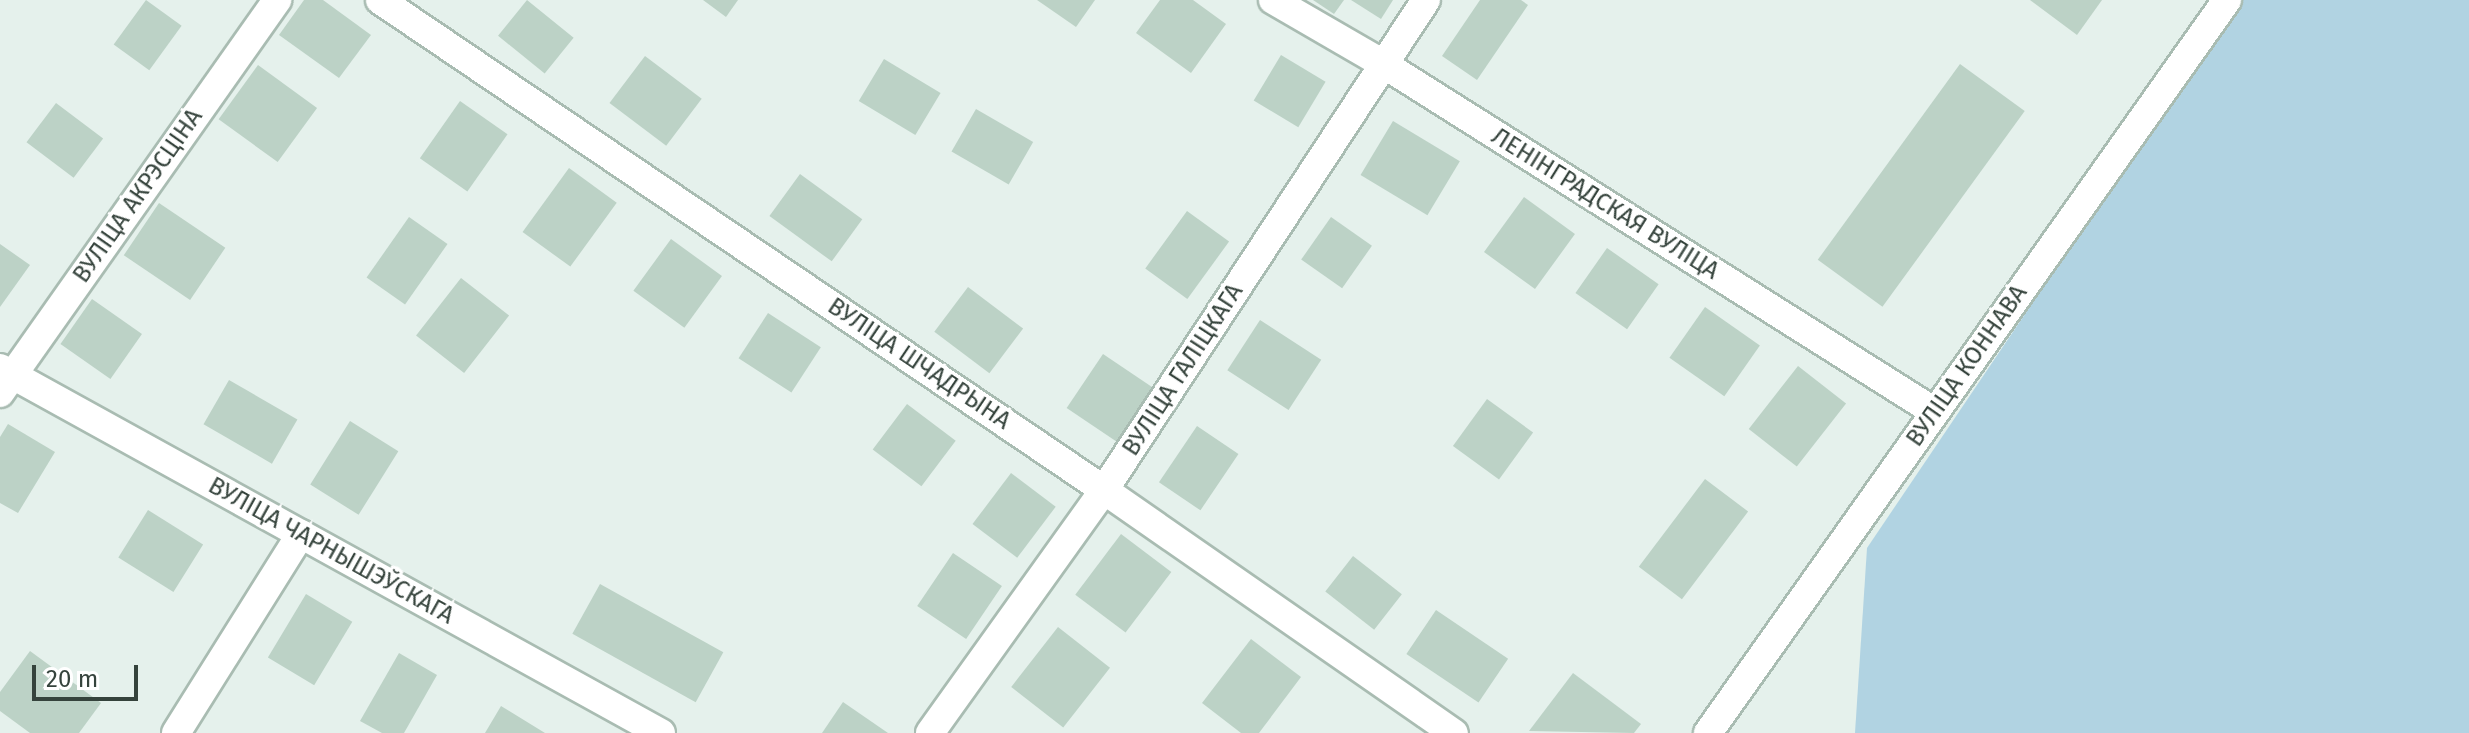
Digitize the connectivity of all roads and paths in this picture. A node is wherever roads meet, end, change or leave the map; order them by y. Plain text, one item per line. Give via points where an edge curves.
1 (277, 0) edge
2 (380, 0) edge
3 (1273, 0) edge
4 (1426, 0) edge
5 (2227, 0) edge
6 (1385, 65) junction
7 (4, 379) edge
8 (1935, 412) junction
9 (1104, 490) junction
10 (301, 534) junction
11 (176, 733) edge
12 (661, 733) edge
13 (930, 733) edge
14 (1454, 733) edge
15 (1708, 733) edge

1 - 7 street, ВУЛІЦА АКРЭСЦІНА
2 - 9 street, ВУЛІЦА ШЧАДРЫНА
3 - 6 street, ЛЕНІНГРАДСКАЯ ВУЛІЦА
4 - 6 street, ВУЛІЦА ГАЛІЦКАГА
5 - 8 street, ВУЛІЦА КОННАВА
6 - 8 street, ЛЕНІНГРАДСКАЯ ВУЛІЦА
6 - 9 street, ВУЛІЦА ГАЛІЦКАГА
7 - 10 street, ВУЛІЦА ЧАРНЫШЭЎСКАГА
8 - 15 street, ВУЛІЦА КОННАВА
9 - 13 street, ВУЛІЦА ГАЛІЦКАГА
9 - 14 street, ВУЛІЦА ШЧАДРЫНА
10 - 11 street
10 - 12 street, ВУЛІЦА ЧАРНЫШЭЎСКАГА

